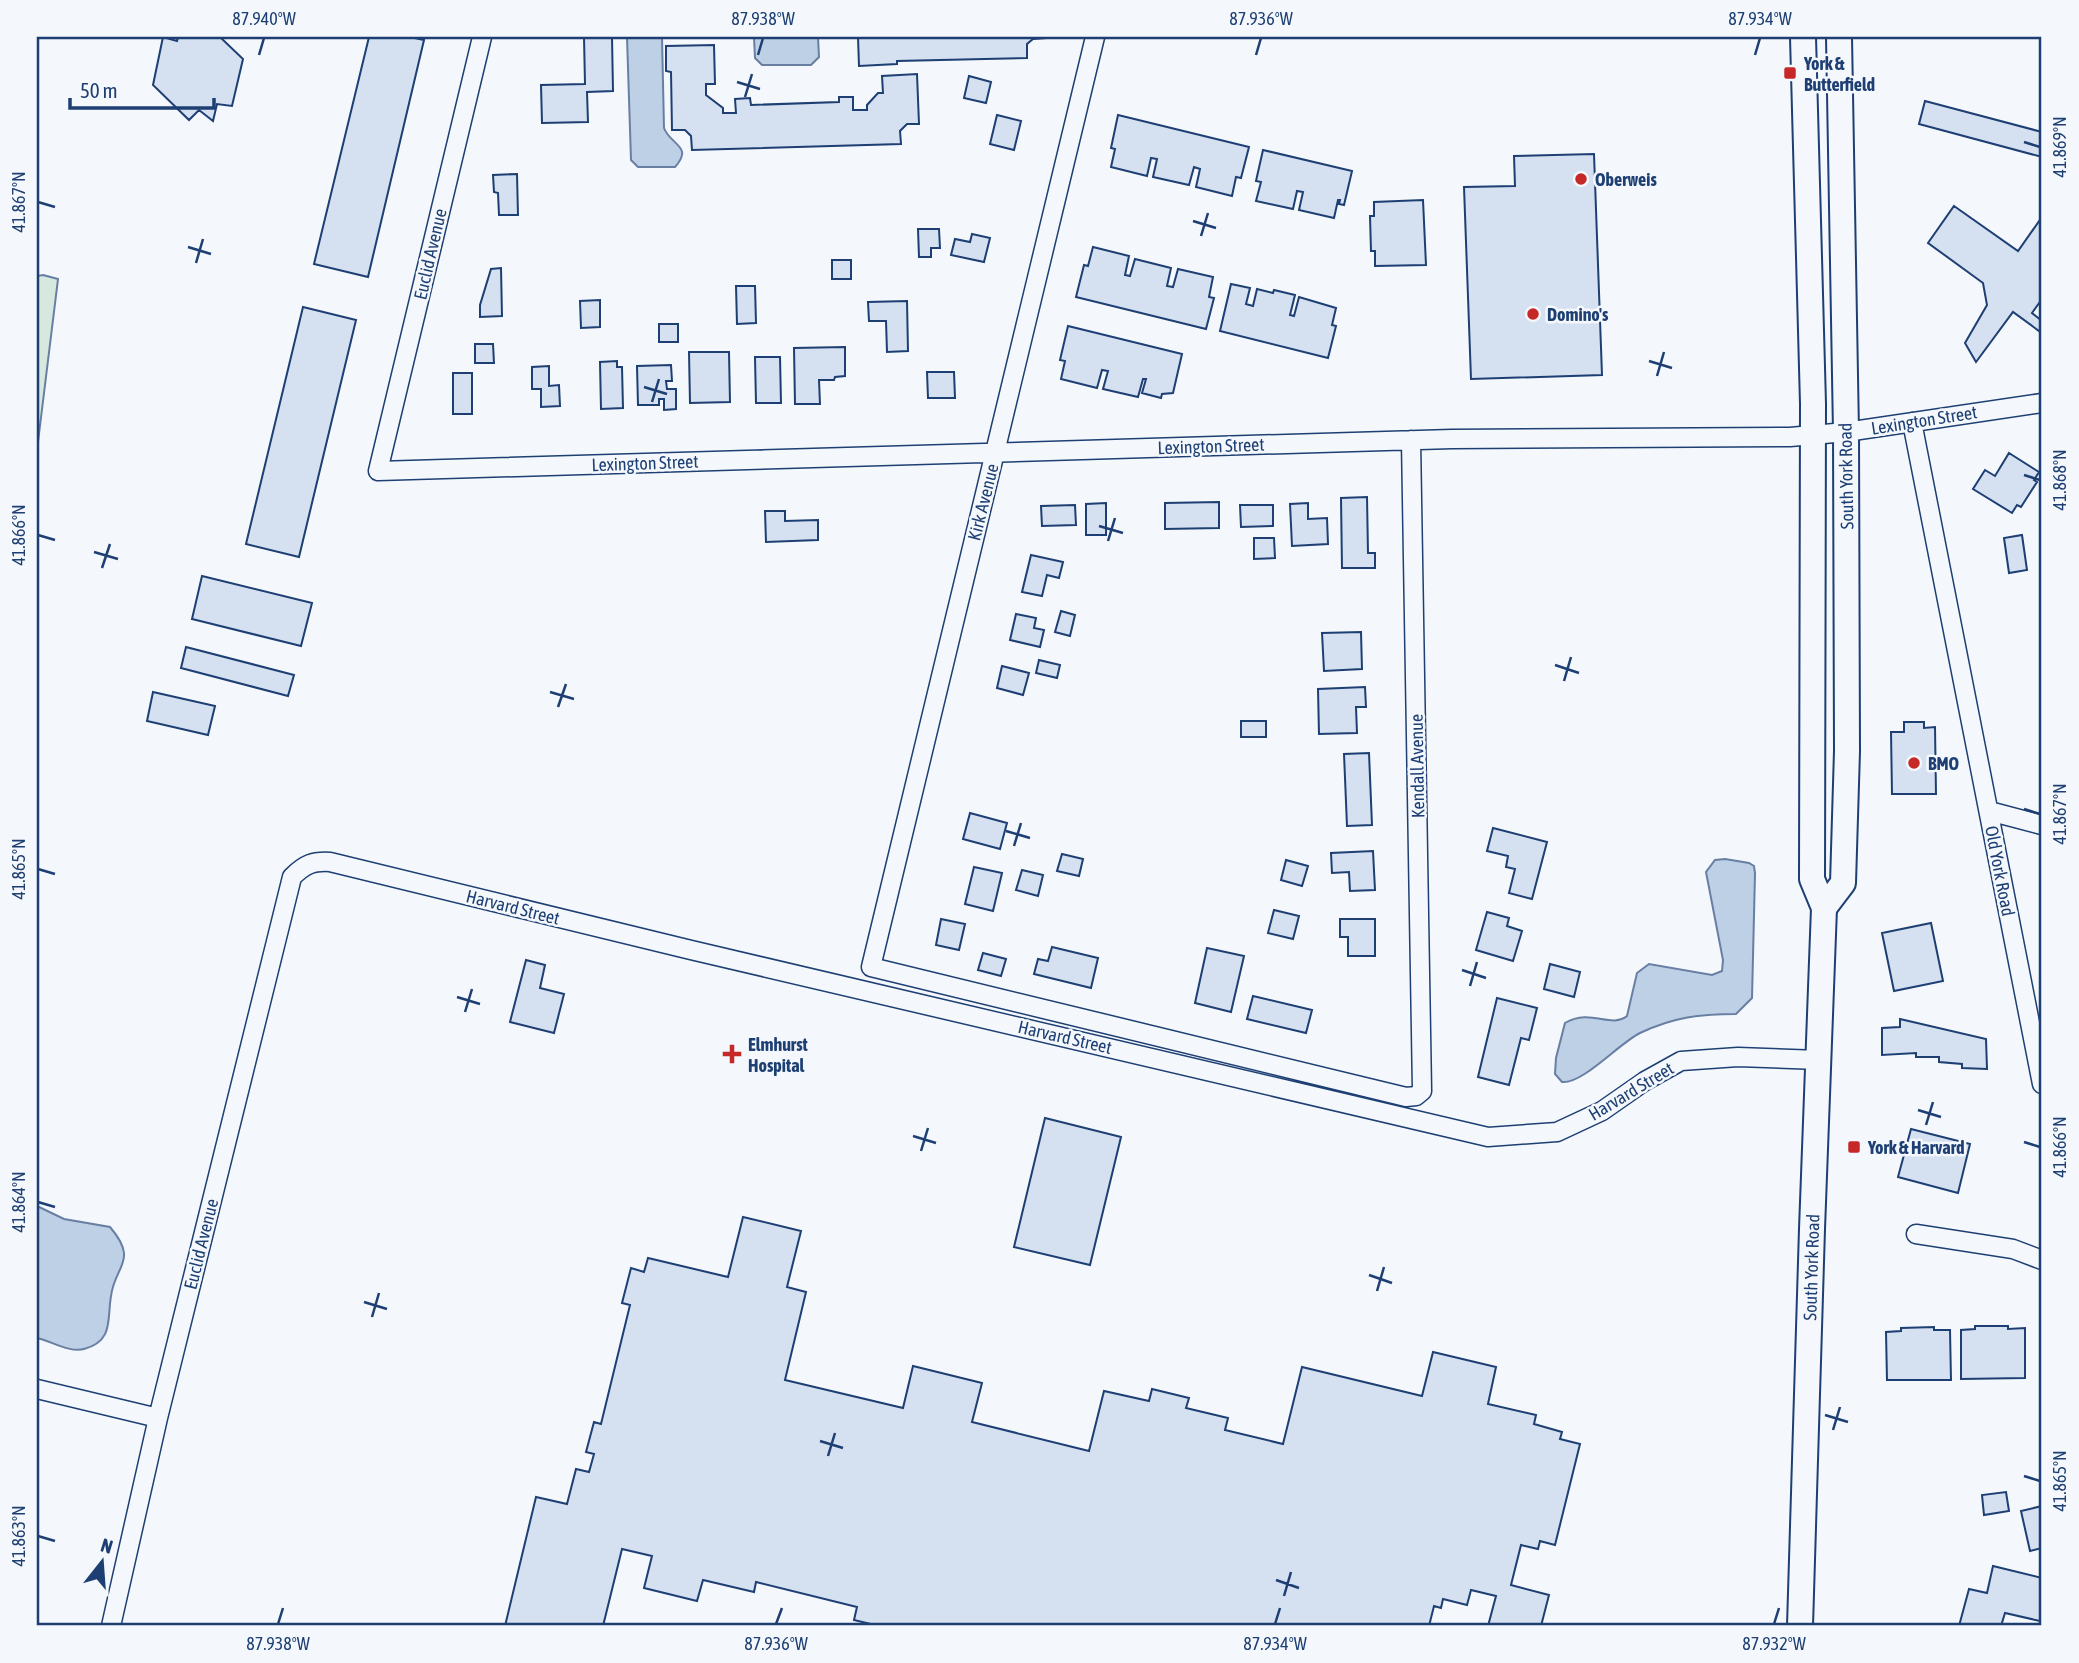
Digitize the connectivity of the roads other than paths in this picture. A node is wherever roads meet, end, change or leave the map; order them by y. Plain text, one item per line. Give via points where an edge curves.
1 (482, 37) edge
2 (1095, 37) edge
3 (1803, 37) edge
4 (1839, 37) edge
5 (2042, 403) edge
6 (1912, 422) junction
7 (1846, 432) junction
8 (1813, 434) junction
9 (1411, 440) junction
10 (995, 453) junction
11 (378, 471) joint
12 (1989, 811) junction
13 (2042, 825) edge
14 (302, 866) joint
15 (1824, 908) junction
16 (871, 967) joint
17 (1819, 1060) junction
18 (2042, 1084) edge
19 (1422, 1091) joint
20 (1916, 1234) dead end
21 (2042, 1260) edge
22 (37, 1389) edge
23 (158, 1418) junction
24 (111, 1626) edge
25 (1800, 1626) edge

1 - 11 street, Euclid Avenue
2 - 10 street, Kirk Avenue
3 - 8 main road, South York Road
4 - 7 main road, South York Road
5 - 6 street, Lexington Street
6 - 7 street, Lexington Street
6 - 12 street, Old York Road
7 - 8 street, Lexington Street
7 - 15 main road, South York Road via 1843,883
8 - 9 street, Lexington Street
8 - 15 main road, South York Road via 1812,879
9 - 10 street, Lexington Street
9 - 19 street, Kendall Avenue
10 - 11 street, Lexington Street
10 - 16 street, Kirk Avenue
12 - 13 street
12 - 18 street, Old York Road
14 - 17 street, Harvard Street via 330,862 1488,1137 1556,1132 1602,1111 1681,1061 1738,1057
14 - 23 street, Euclid Avenue via 292,877
15 - 17 main road, South York Road
16 - 19 street, Harvard Street via 1406,1097
17 - 25 main road, South York Road
20 - 21 street via 2012,1249
22 - 23 street
23 - 24 street, Euclid Avenue

